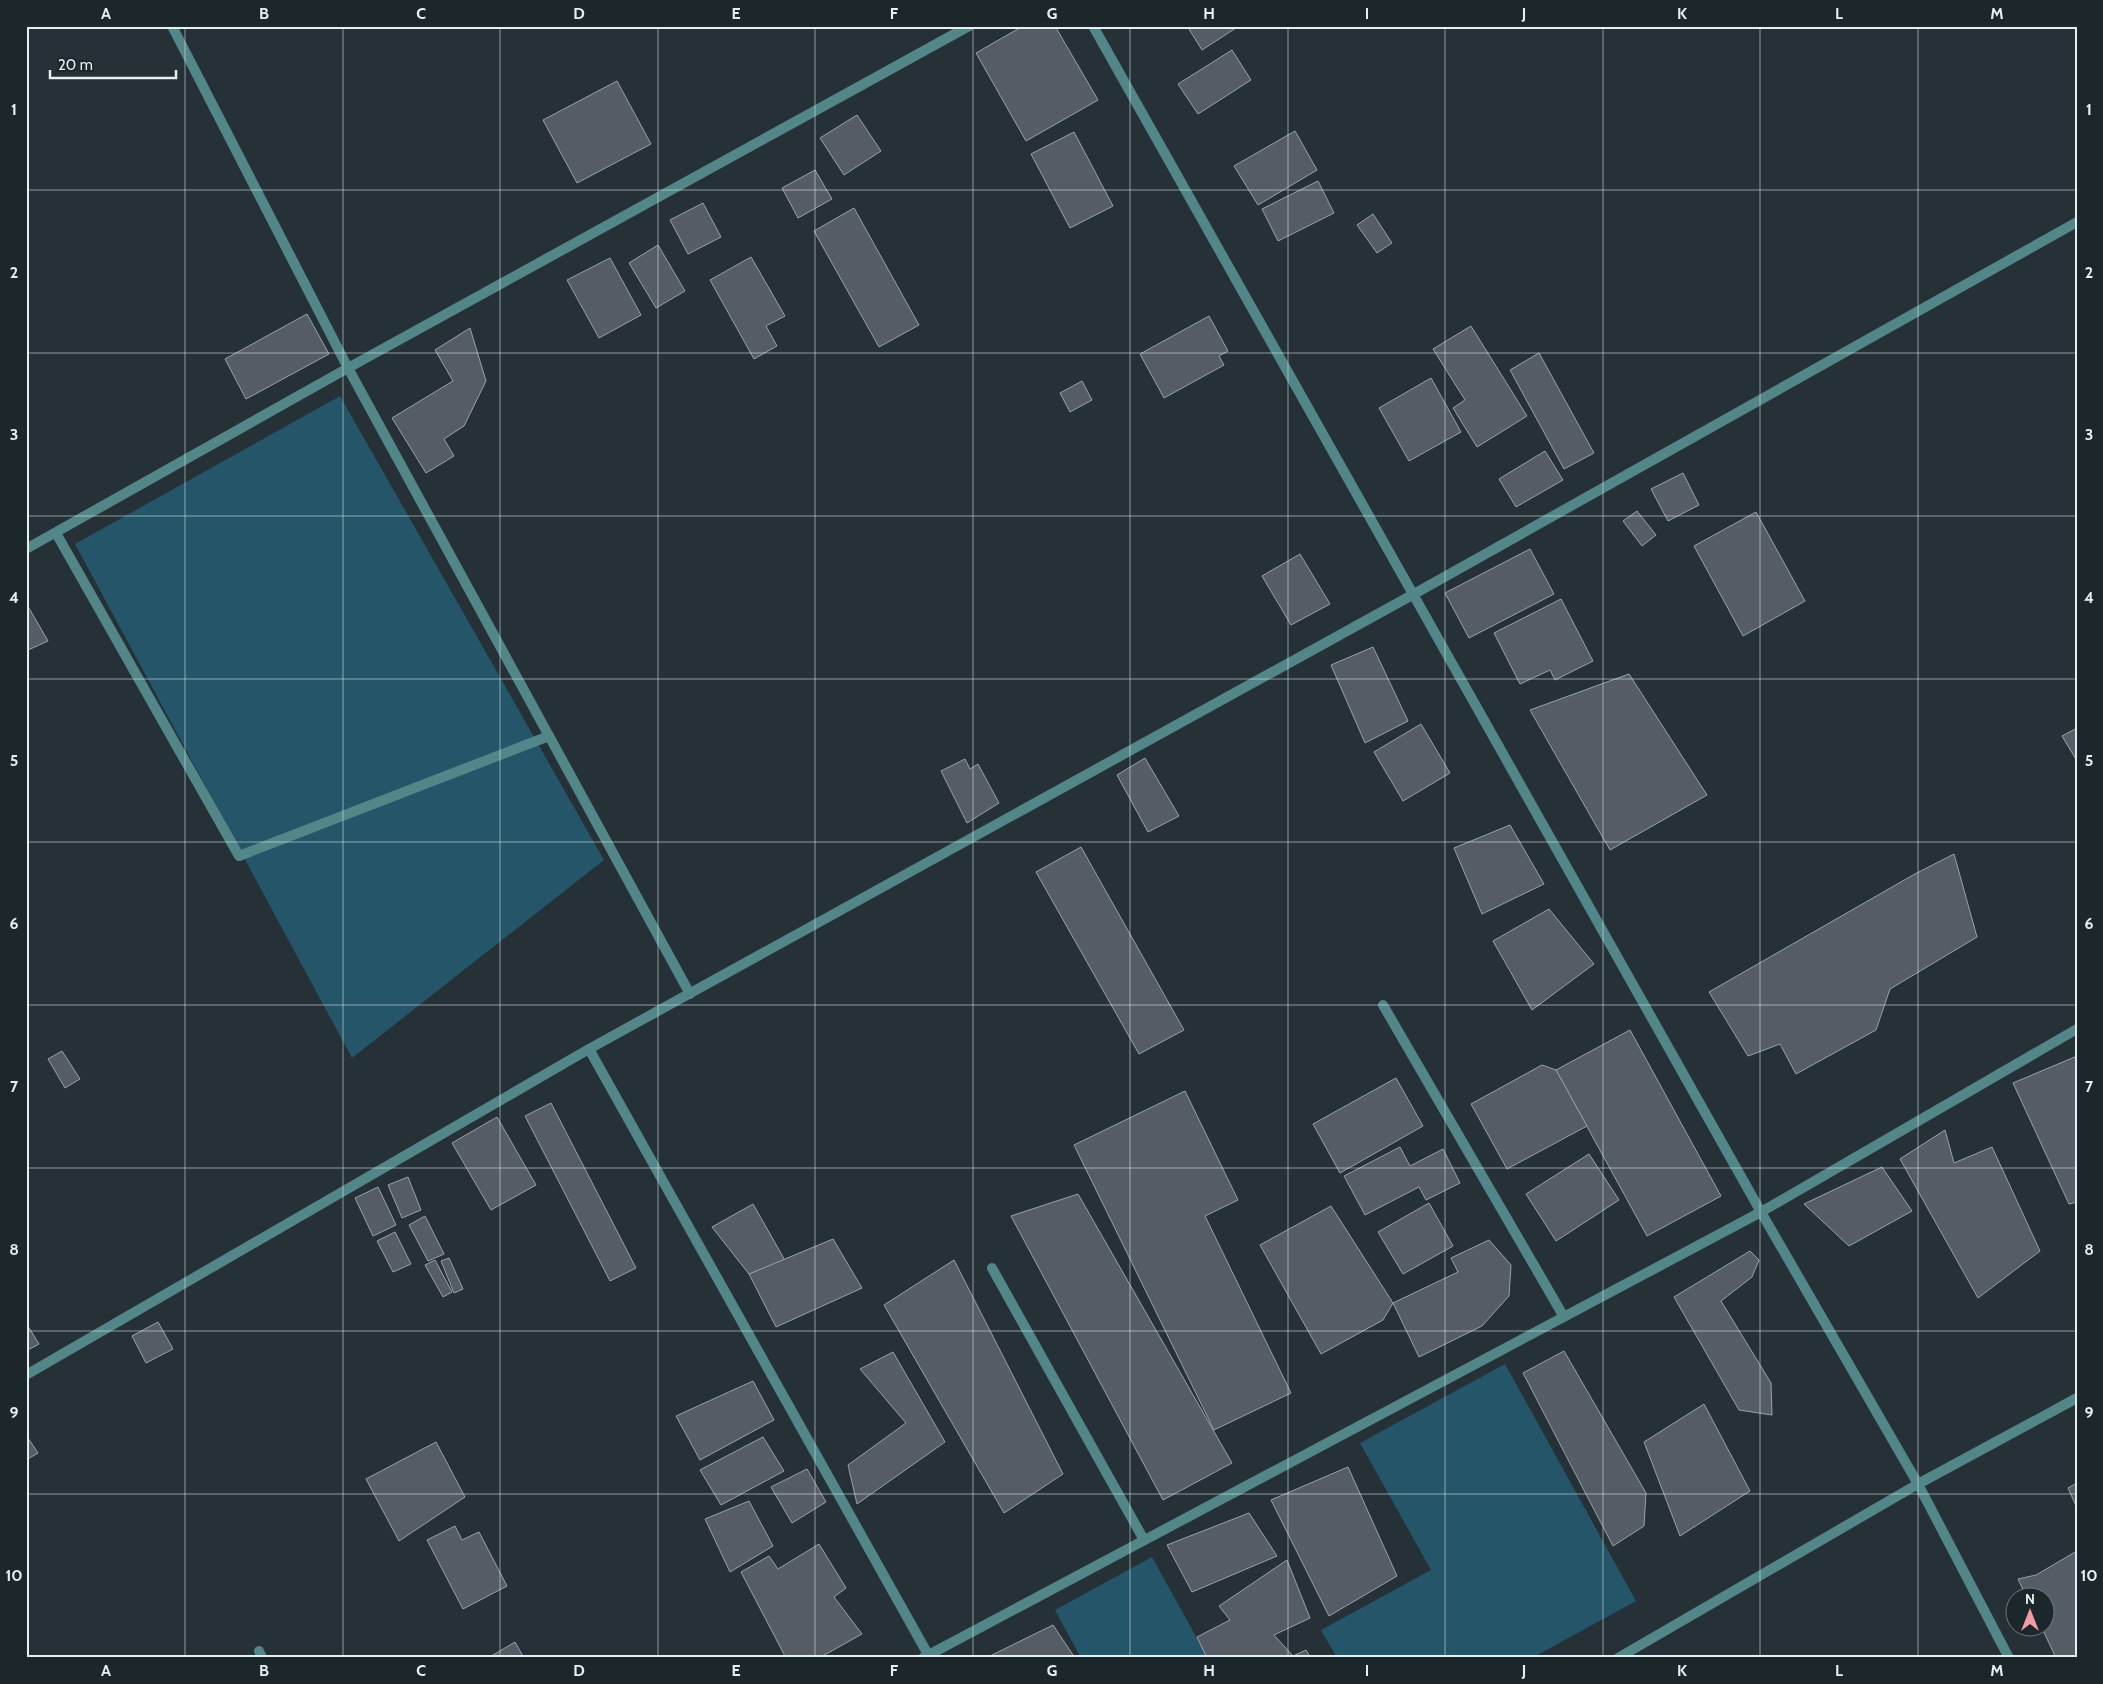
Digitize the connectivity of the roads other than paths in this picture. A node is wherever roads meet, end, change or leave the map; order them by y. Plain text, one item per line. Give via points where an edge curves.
1 (172, 26) edge
2 (969, 26) edge
3 (1093, 26) edge
4 (2077, 222) edge
5 (348, 368) junction
6 (56, 533) junction
7 (26, 549) edge
8 (1414, 594) junction
9 (549, 736) junction
10 (690, 994) junction
11 (1383, 1005) dead end
12 (2077, 1029) edge
13 (589, 1049) junction
14 (1761, 1212) junction
15 (992, 1268) dead end
16 (1564, 1317) junction
17 (26, 1375) edge
18 (2077, 1398) edge
19 (1918, 1484) junction
20 (1144, 1540) junction
21 (927, 1657) edge
22 (1618, 1658) edge
23 (2009, 1658) edge

1 - 5 street
2 - 5 street
3 - 8 street
4 - 8 street
5 - 6 street
5 - 9 street
6 - 7 street
6 - 9 street via 240,856
8 - 10 street
8 - 14 street
9 - 10 street
10 - 13 street
11 - 16 street
12 - 14 street
13 - 17 street
13 - 21 street
14 - 16 street
14 - 19 street
15 - 20 street
16 - 20 street
18 - 19 street
19 - 22 street
19 - 23 street
20 - 21 street

